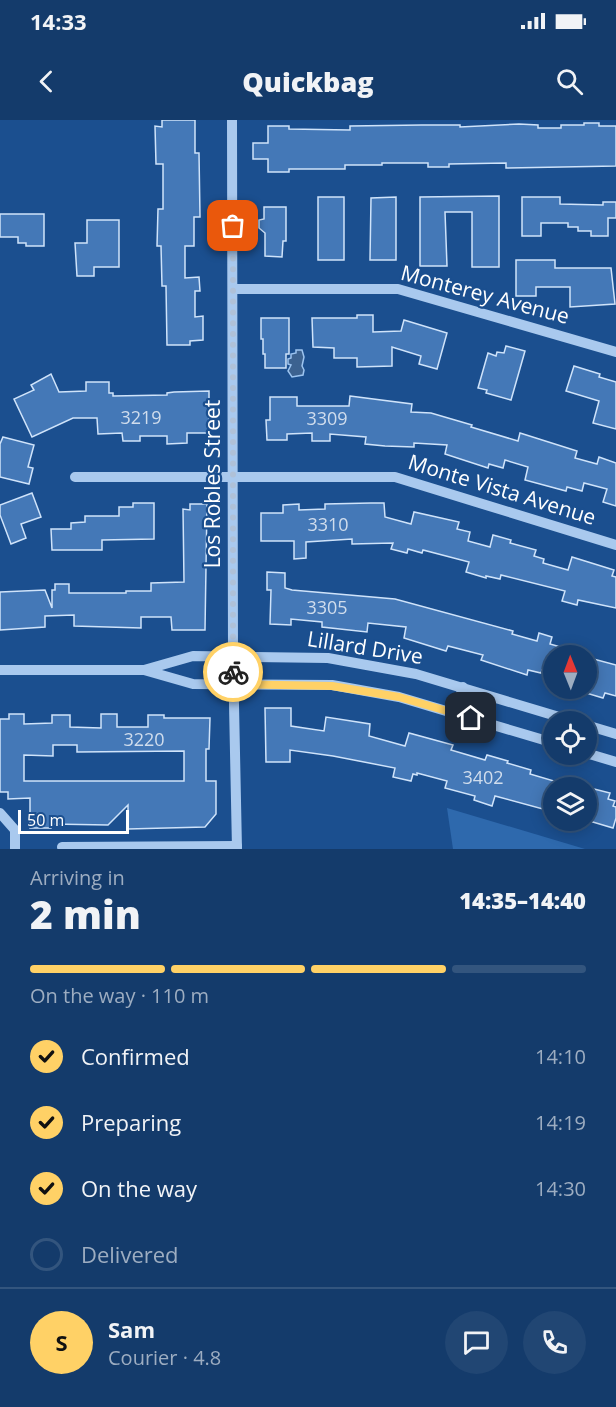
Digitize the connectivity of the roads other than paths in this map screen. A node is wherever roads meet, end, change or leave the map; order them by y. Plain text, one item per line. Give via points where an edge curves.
1 (232, 120) edge
2 (234, 289) junction
3 (616, 352) edge
4 (232, 475) junction
5 (75, 477) dead end
6 (616, 545) edge
7 (233, 656) junction
8 (0, 670) edge
9 (144, 670) junction
10 (233, 684) junction
11 (463, 687) junction
12 (543, 712) edge
13 (456, 713) junction
14 (597, 728) edge
15 (616, 734) edge
16 (543, 740) edge
17 (597, 756) edge
18 (616, 762) edge
19 (0, 813) edge
20 (62, 847) dead end
21 (237, 847) edge
22 (15, 849) edge

1 - 2 street, Los Robles Street
2 - 3 street, Monterey Avenue via 398,289
2 - 4 street, Los Robles Street
4 - 5 street, Monte Vista Avenue
4 - 6 street, Monte Vista Avenue via 394,477
4 - 7 street, Los Robles Street
7 - 9 street, Lillard Drive via 193,656
7 - 10 street, Los Robles Street
7 - 11 street, Lillard Drive via 361,662
8 - 9 street, Lillard Drive
9 - 10 street, Lillard Drive via 193,684
10 - 13 street, Lillard Drive via 332,686 399,697
10 - 21 street, Los Robles Street
11 - 12 street, Lillard Drive
11 - 13 street
13 - 16 street, Lillard Drive
14 - 15 street
17 - 18 street
19 - 22 street via 15,830
20 - 21 street

